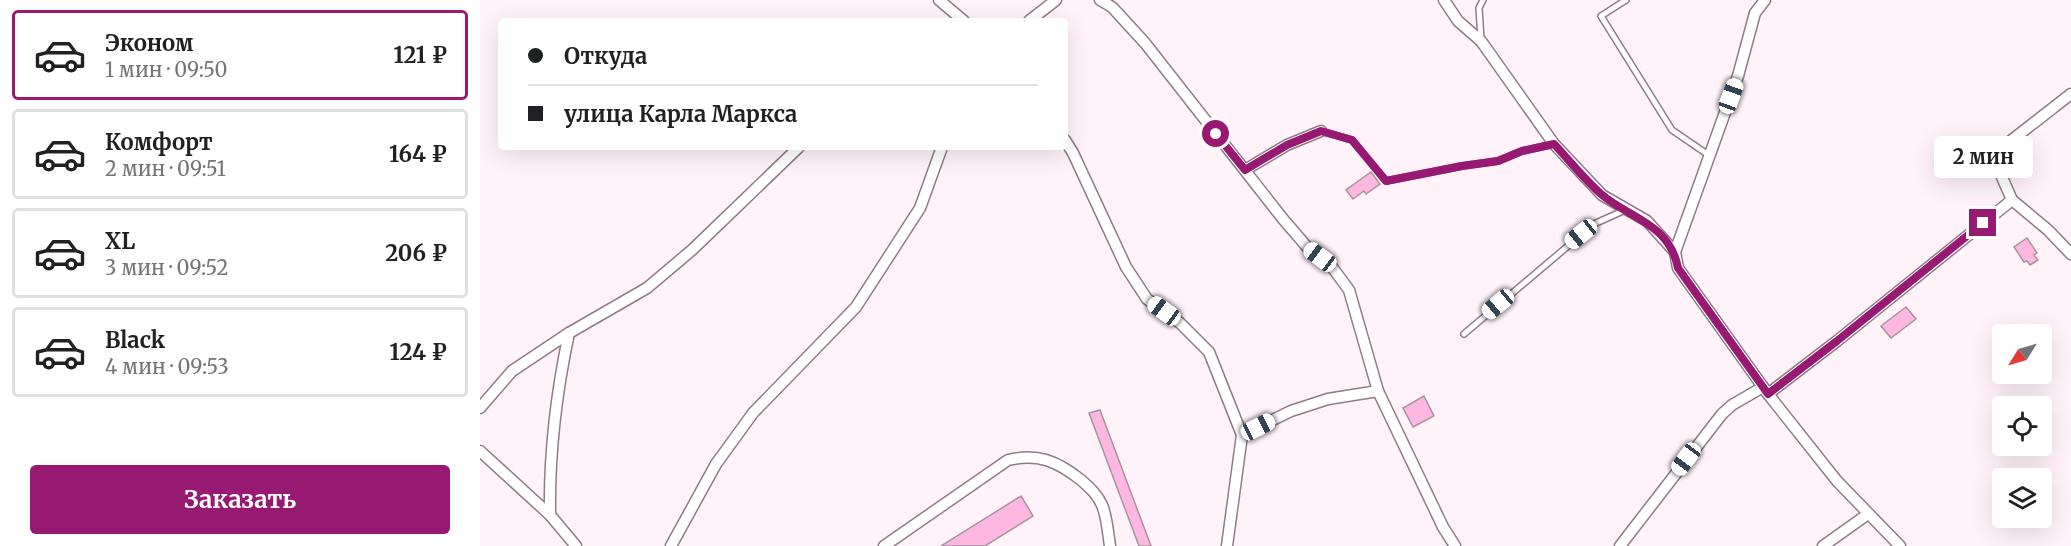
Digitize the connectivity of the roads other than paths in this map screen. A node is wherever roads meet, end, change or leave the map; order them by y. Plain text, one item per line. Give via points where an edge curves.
1 (939, 0) edge
2 (1056, 0) edge
3 (1100, 0) edge
4 (1444, 0) edge
5 (1483, 0) edge
6 (1626, 0) edge
7 (1765, 0) edge
8 (960, 18) edge
9 (1033, 18) edge
10 (1481, 41) junction
11 (2071, 94) edge
12 (1321, 131) joint
13 (1554, 144) junction
14 (1068, 145) edge
15 (796, 150) edge
16 (941, 150) edge
17 (1710, 156) junction
18 (1245, 170) junction
19 (2012, 200) junction
20 (1626, 210) junction
21 (1675, 252) junction
22 (2071, 254) edge
23 (569, 333) junction
24 (1464, 334) dead end
25 (1766, 390) junction
26 (1378, 391) junction
27 (480, 408) edge
28 (1242, 435) junction
29 (480, 451) edge
30 (1868, 514) junction
31 (550, 515) junction
32 (576, 546) edge
33 (671, 546) edge
34 (884, 546) edge
35 (1110, 546) edge
36 (1227, 546) edge
37 (1455, 546) edge
38 (1620, 546) edge
39 (1823, 546) edge
40 (1900, 546) edge

1 - 8 street
2 - 9 street
3 - 18 street via 1112,7 1145,43
4 - 10 street via 1458,21
5 - 10 lane via 1479,8
6 - 17 lane via 1602,16 1672,130
7 - 17 street via 1755,13
10 - 13 street
11 - 19 street via 1998,154 1998,168
12 - 13 lane via 1352,140 1386,181 1498,161
12 - 18 street via 1287,145
13 - 20 street via 1602,195
14 - 28 street via 1126,267 1147,299 1180,323 1209,352
15 - 23 street via 647,288
16 - 33 street via 920,208 856,307 753,414 716,464
17 - 21 street
18 - 26 street via 1308,248 1332,267 1349,290
19 - 22 street
19 - 25 street via 1837,341
20 - 21 street via 1647,221
20 - 24 lane via 1594,224
21 - 25 street via 1678,268
23 - 27 street via 512,371
23 - 31 street via 550,459
25 - 30 street
25 - 38 street via 1732,405 1722,414
26 - 28 street via 1328,399 1291,411
26 - 37 street
28 - 36 street
29 - 31 street
30 - 39 street
30 - 40 street
31 - 32 street
34 - 35 street via 1008,460 1024,456 1065,467 1094,492 1103,507

